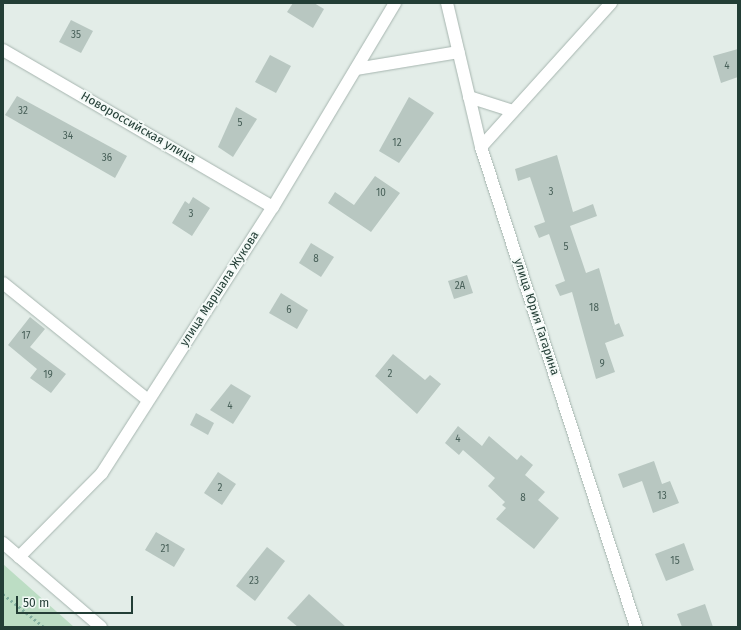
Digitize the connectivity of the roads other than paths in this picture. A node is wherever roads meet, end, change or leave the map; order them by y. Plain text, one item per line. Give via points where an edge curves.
1 (395, 3) edge
2 (447, 3) edge
3 (611, 3) edge
4 (3, 50) edge
5 (458, 52) junction
6 (356, 69) junction
7 (469, 97) junction
8 (513, 111) junction
9 (481, 147) junction
10 (273, 207) junction
11 (3, 283) edge
12 (148, 400) junction
13 (3, 543) edge
14 (19, 557) junction
15 (101, 627) edge
16 (636, 627) edge

1 - 6 street, улица Маршала Жукова
2 - 5 street, улица Юрия Гагарина
3 - 8 street
4 - 10 street, Новороссийская улица
5 - 6 street
5 - 7 street, улица Юрия Гагарина
6 - 10 street, улица Маршала Жукова
7 - 8 street
7 - 9 street, улица Юрия Гагарина
8 - 9 street
9 - 16 street, улица Юрия Гагарина
10 - 12 street, улица Маршала Жукова
11 - 12 street
12 - 14 street, улица Маршала Жукова via 102,473
13 - 14 street
14 - 15 street

